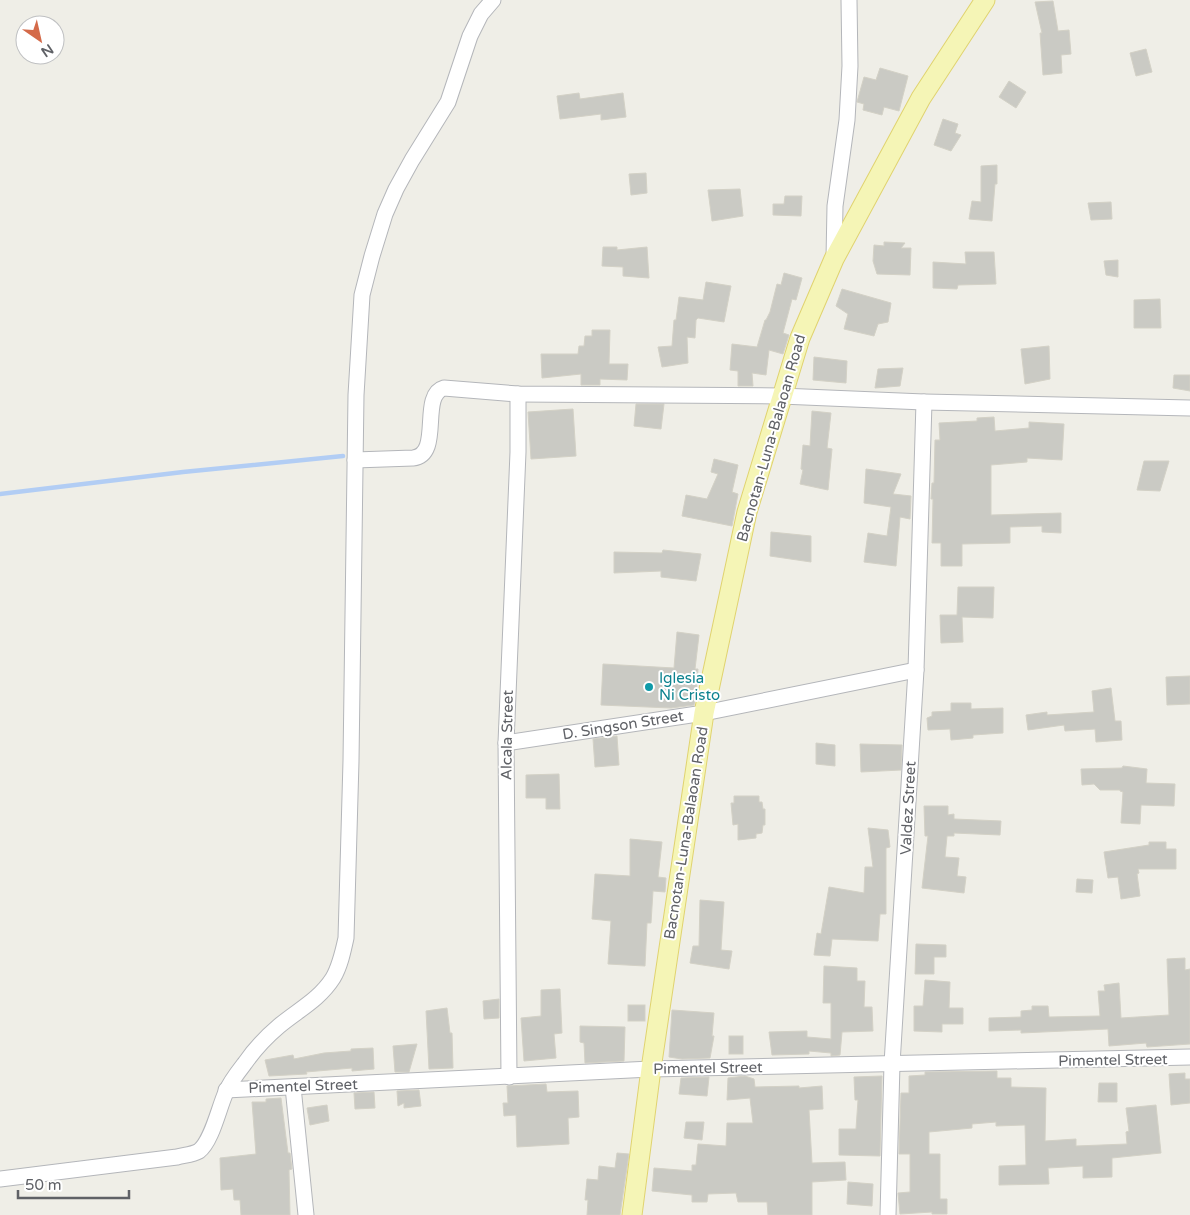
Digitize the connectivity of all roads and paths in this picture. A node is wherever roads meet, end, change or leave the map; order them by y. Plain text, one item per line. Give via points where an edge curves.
1 (493, 0) edge
2 (849, 0) edge
3 (985, 0) edge
4 (834, 259) junction
5 (518, 394) junction
6 (781, 396) junction
7 (924, 402) junction
8 (1190, 408) edge
9 (355, 460) junction
10 (916, 670) junction
11 (704, 713) junction
12 (506, 743) junction
13 (1190, 1057) edge
14 (892, 1064) junction
15 (651, 1069) junction
16 (509, 1077) junction
17 (293, 1087) junction
18 (226, 1090) junction
19 (0, 1179) edge
20 (306, 1215) edge
21 (632, 1215) edge
22 (888, 1215) edge

1 - 9 street via 481,14 470,36 448,102 396,189 372,256 362,295
2 - 4 street via 847,120 835,206
3 - 4 main road, Bacnotan-Luna-Balaoan Road via 921,98
4 - 6 main road, Bacnotan-Luna-Balaoan Road via 800,338
5 - 6 street
5 - 9 street via 441,389 434,398 428,447 422,456
5 - 12 street, Alcala Street
6 - 7 street
6 - 11 main road, Bacnotan-Luna-Balaoan Road via 747,512
7 - 8 street
7 - 10 street, Valdez Street
9 - 18 street via 345,945 333,978 321,993 261,1042
10 - 11 street, D. Singson Street
10 - 14 street, Valdez Street
11 - 12 street, D. Singson Street
11 - 15 main road, Bacnotan-Luna-Balaoan Road
12 - 16 street, Alcala Street
13 - 14 street, Pimentel Street
14 - 15 street, Pimentel Street
14 - 22 street, Valdez Street
15 - 16 street, Pimentel Street
15 - 21 main road, Bacnotan-Luna-Balaoan Road
16 - 17 street, Pimentel Street
17 - 18 street, Pimentel Street
17 - 20 street
18 - 19 street via 206,1142 192,1154

